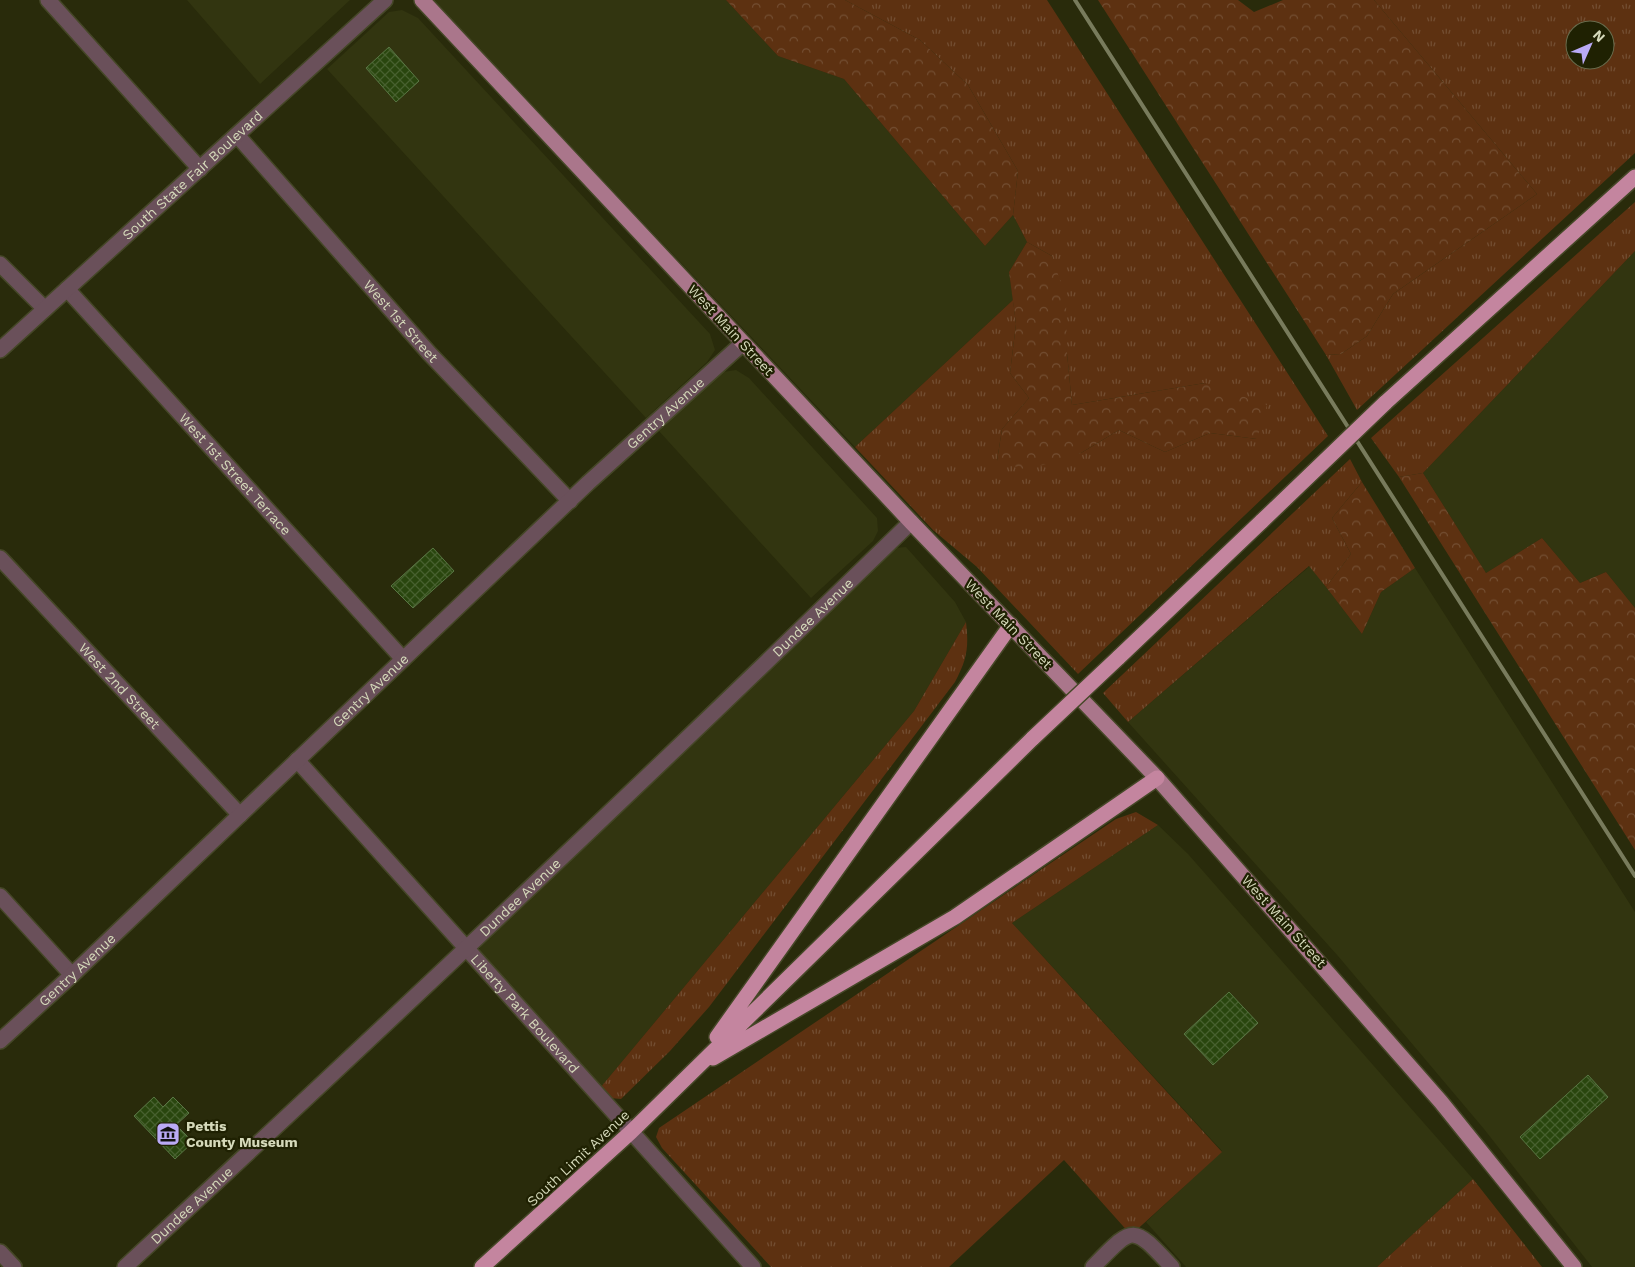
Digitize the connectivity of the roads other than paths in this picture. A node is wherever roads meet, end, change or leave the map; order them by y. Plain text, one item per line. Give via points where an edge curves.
1 (48, 0) edge
2 (385, 0) edge
3 (422, 0) edge
4 (237, 135) junction
5 (200, 169) junction
6 (1635, 177) edge
7 (0, 264) edge
8 (67, 289) junction
9 (45, 309) junction
10 (743, 343) junction
11 (0, 350) edge
12 (570, 500) junction
13 (911, 522) junction
14 (0, 558) edge
15 (1011, 625) junction
16 (403, 659) junction
17 (297, 760) junction
18 (1157, 778) junction
19 (240, 815) junction
20 (0, 896) edge
21 (467, 948) junction
22 (72, 975) junction
23 (0, 1041) edge
24 (692, 1070) junction
25 (632, 1132) junction
26 (0, 1252) edge
27 (14, 1267) edge
28 (124, 1267) edge
29 (482, 1267) edge
30 (753, 1267) edge
31 (1093, 1267) edge
32 (1172, 1267) edge
33 (1574, 1267) edge

1 - 5 street
2 - 4 street, South State Fair Boulevard
3 - 10 main road, West Main Street
4 - 5 street, South State Fair Boulevard
4 - 12 street, West 1st Street via 429,353
5 - 8 street, South State Fair Boulevard
6 - 24 highway, bridge via 1385,403 1033,738
7 - 9 street
8 - 9 street, South State Fair Boulevard
8 - 16 street, West 1st Street Terrace
9 - 11 street, South State Fair Boulevard
10 - 12 street, Gentry Avenue
10 - 13 main road, West Main Street
12 - 16 street, Gentry Avenue
13 - 15 main road, West Main Street
13 - 21 street, Dundee Avenue
14 - 19 street, West 2nd Street
15 - 18 main road, West Main Street
15 - 24 highway
16 - 17 street, Gentry Avenue
17 - 19 street, Gentry Avenue
17 - 21 street, Liberty Park Boulevard
18 - 24 highway via 955,917
18 - 33 main road, West Main Street via 1442,1102
19 - 22 street, Gentry Avenue
20 - 22 street
21 - 25 street, Liberty Park Boulevard
21 - 28 street, Dundee Avenue
22 - 23 street, Gentry Avenue
24 - 25 highway, South Limit Avenue
25 - 29 highway, South Limit Avenue
25 - 30 street, Liberty Park Boulevard
26 - 27 street
31 - 32 street via 1121,1238 1133,1234 1146,1239

